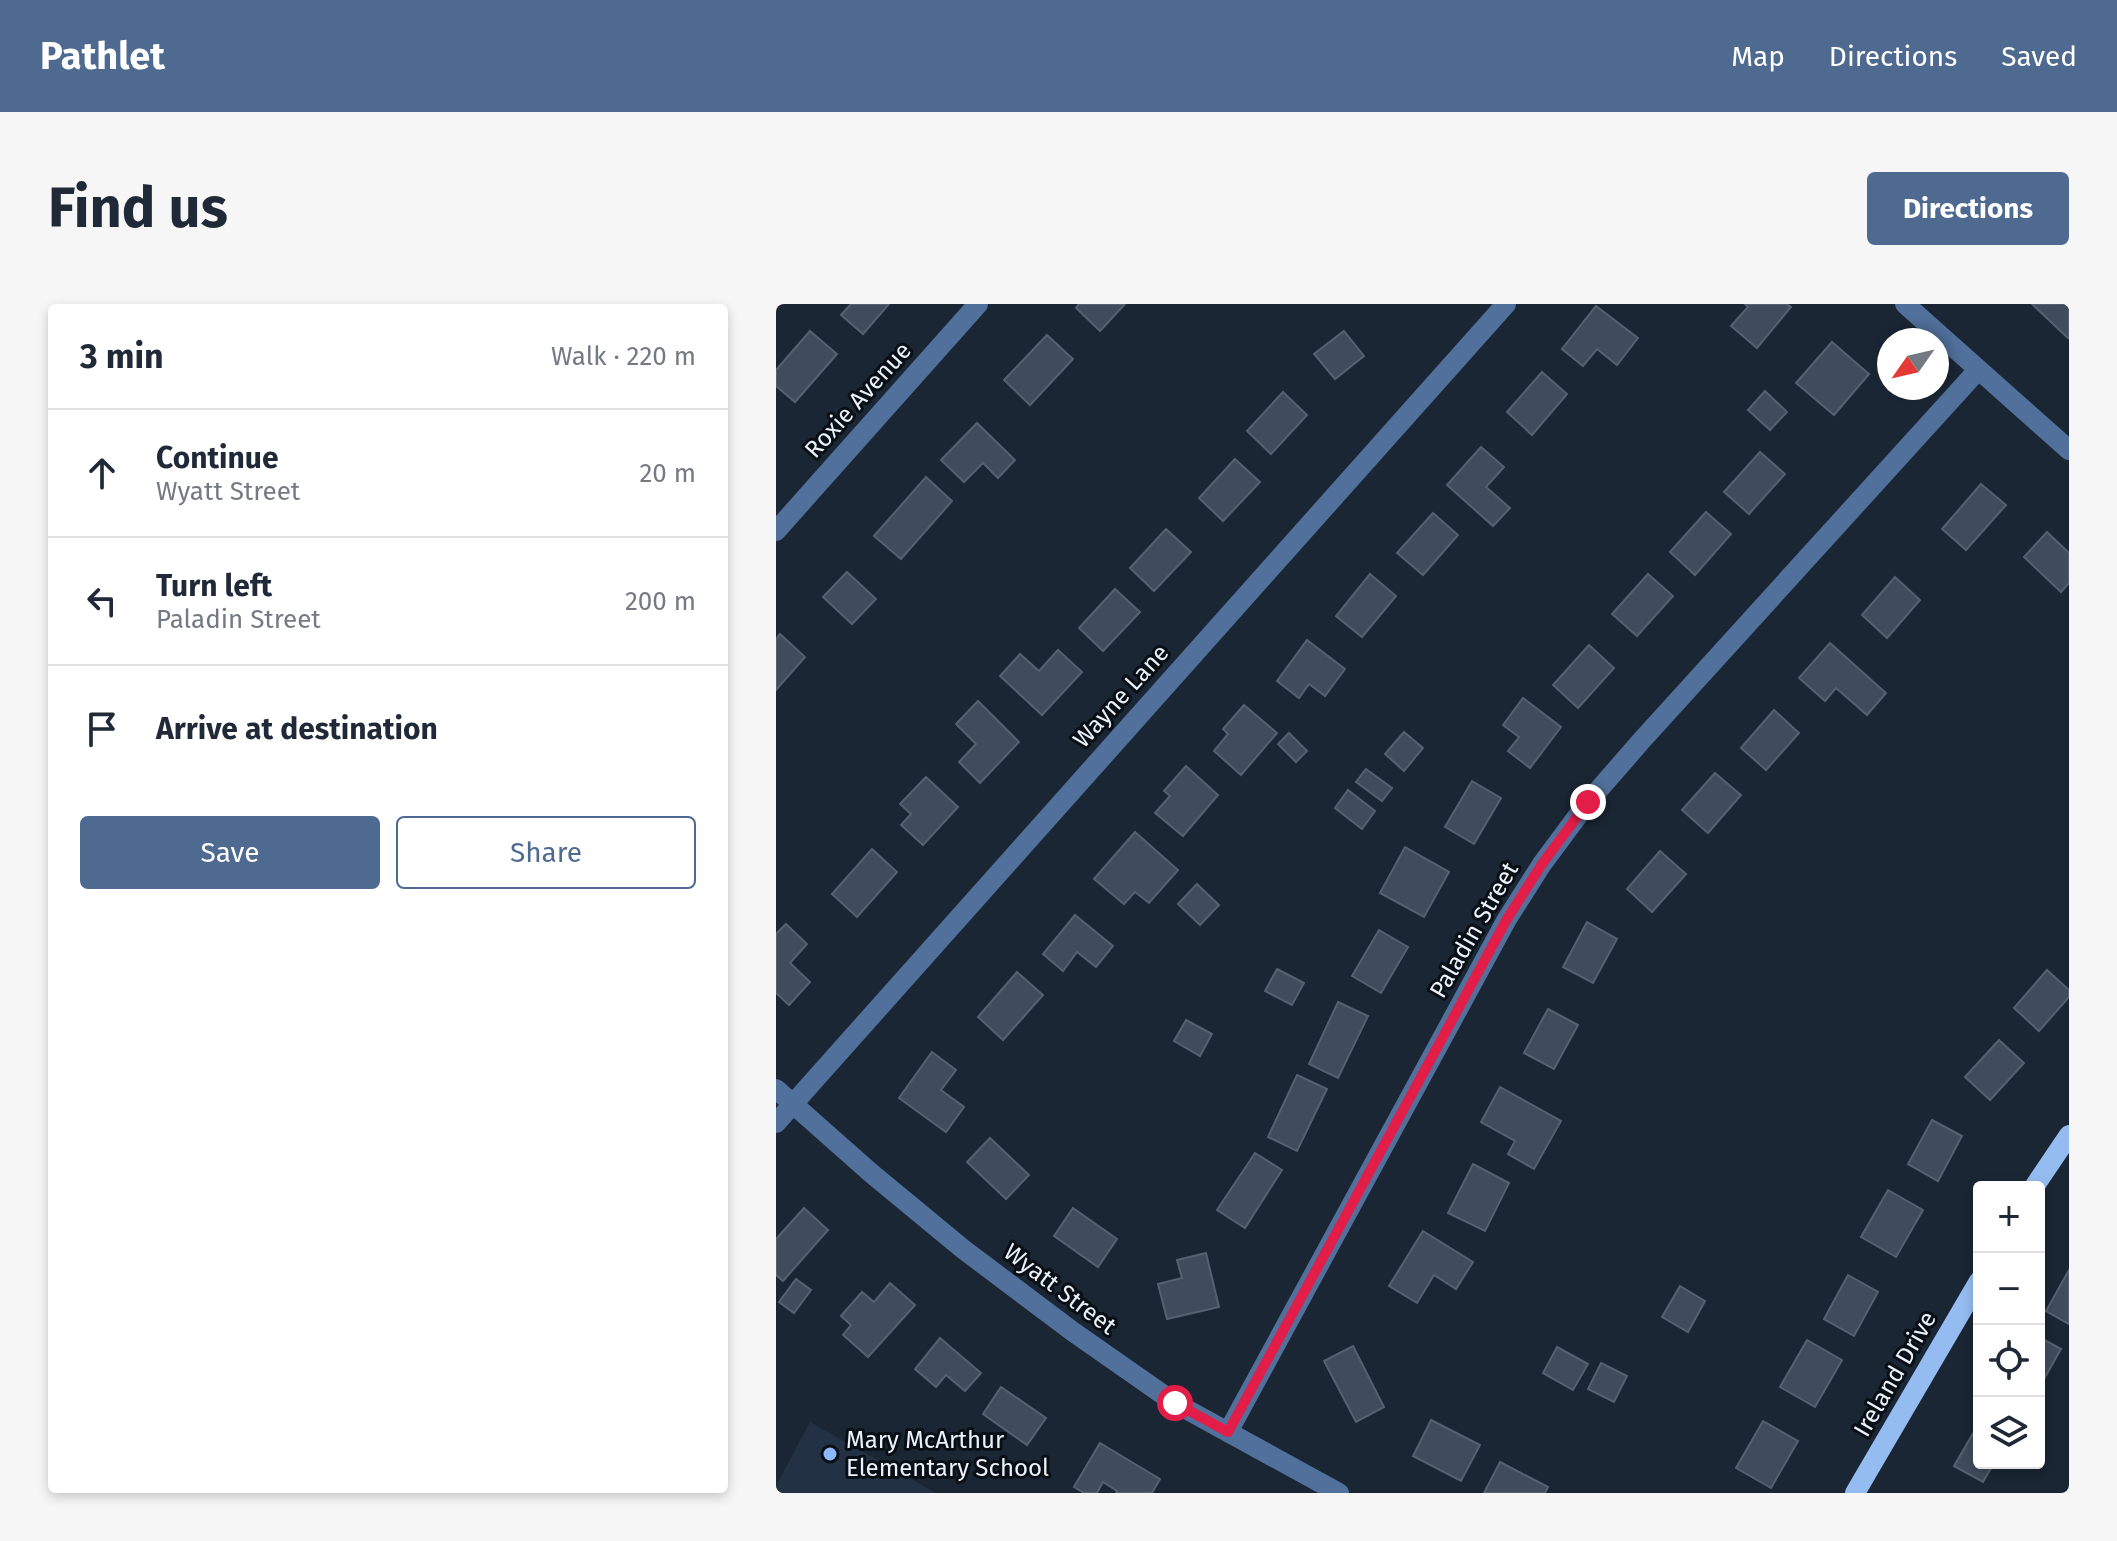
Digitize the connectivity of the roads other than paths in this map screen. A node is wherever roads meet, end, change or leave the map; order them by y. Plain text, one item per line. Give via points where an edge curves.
1 (978, 304) edge
2 (1506, 304) edge
3 (1905, 304) edge
4 (1978, 370) junction
5 (2069, 450) edge
6 (776, 531) edge
7 (776, 1089) edge
8 (794, 1105) junction
9 (776, 1123) edge
10 (2069, 1135) edge
11 (2038, 1181) edge
12 (1973, 1291) edge
13 (1228, 1432) junction
14 (1339, 1493) edge
15 (1855, 1493) edge

1 - 6 street, Roxie Avenue
2 - 8 street, Wayne Lane
3 - 4 street
4 - 5 street
4 - 13 street, Paladin Street via 1642,740 1542,864 1507,919
7 - 8 street, Wyatt Street
8 - 9 street, Wayne Lane
8 - 13 street, Wyatt Street via 963,1249 1175,1403
10 - 11 main road
12 - 15 main road, Ireland Drive
13 - 14 street, Wyatt Street

